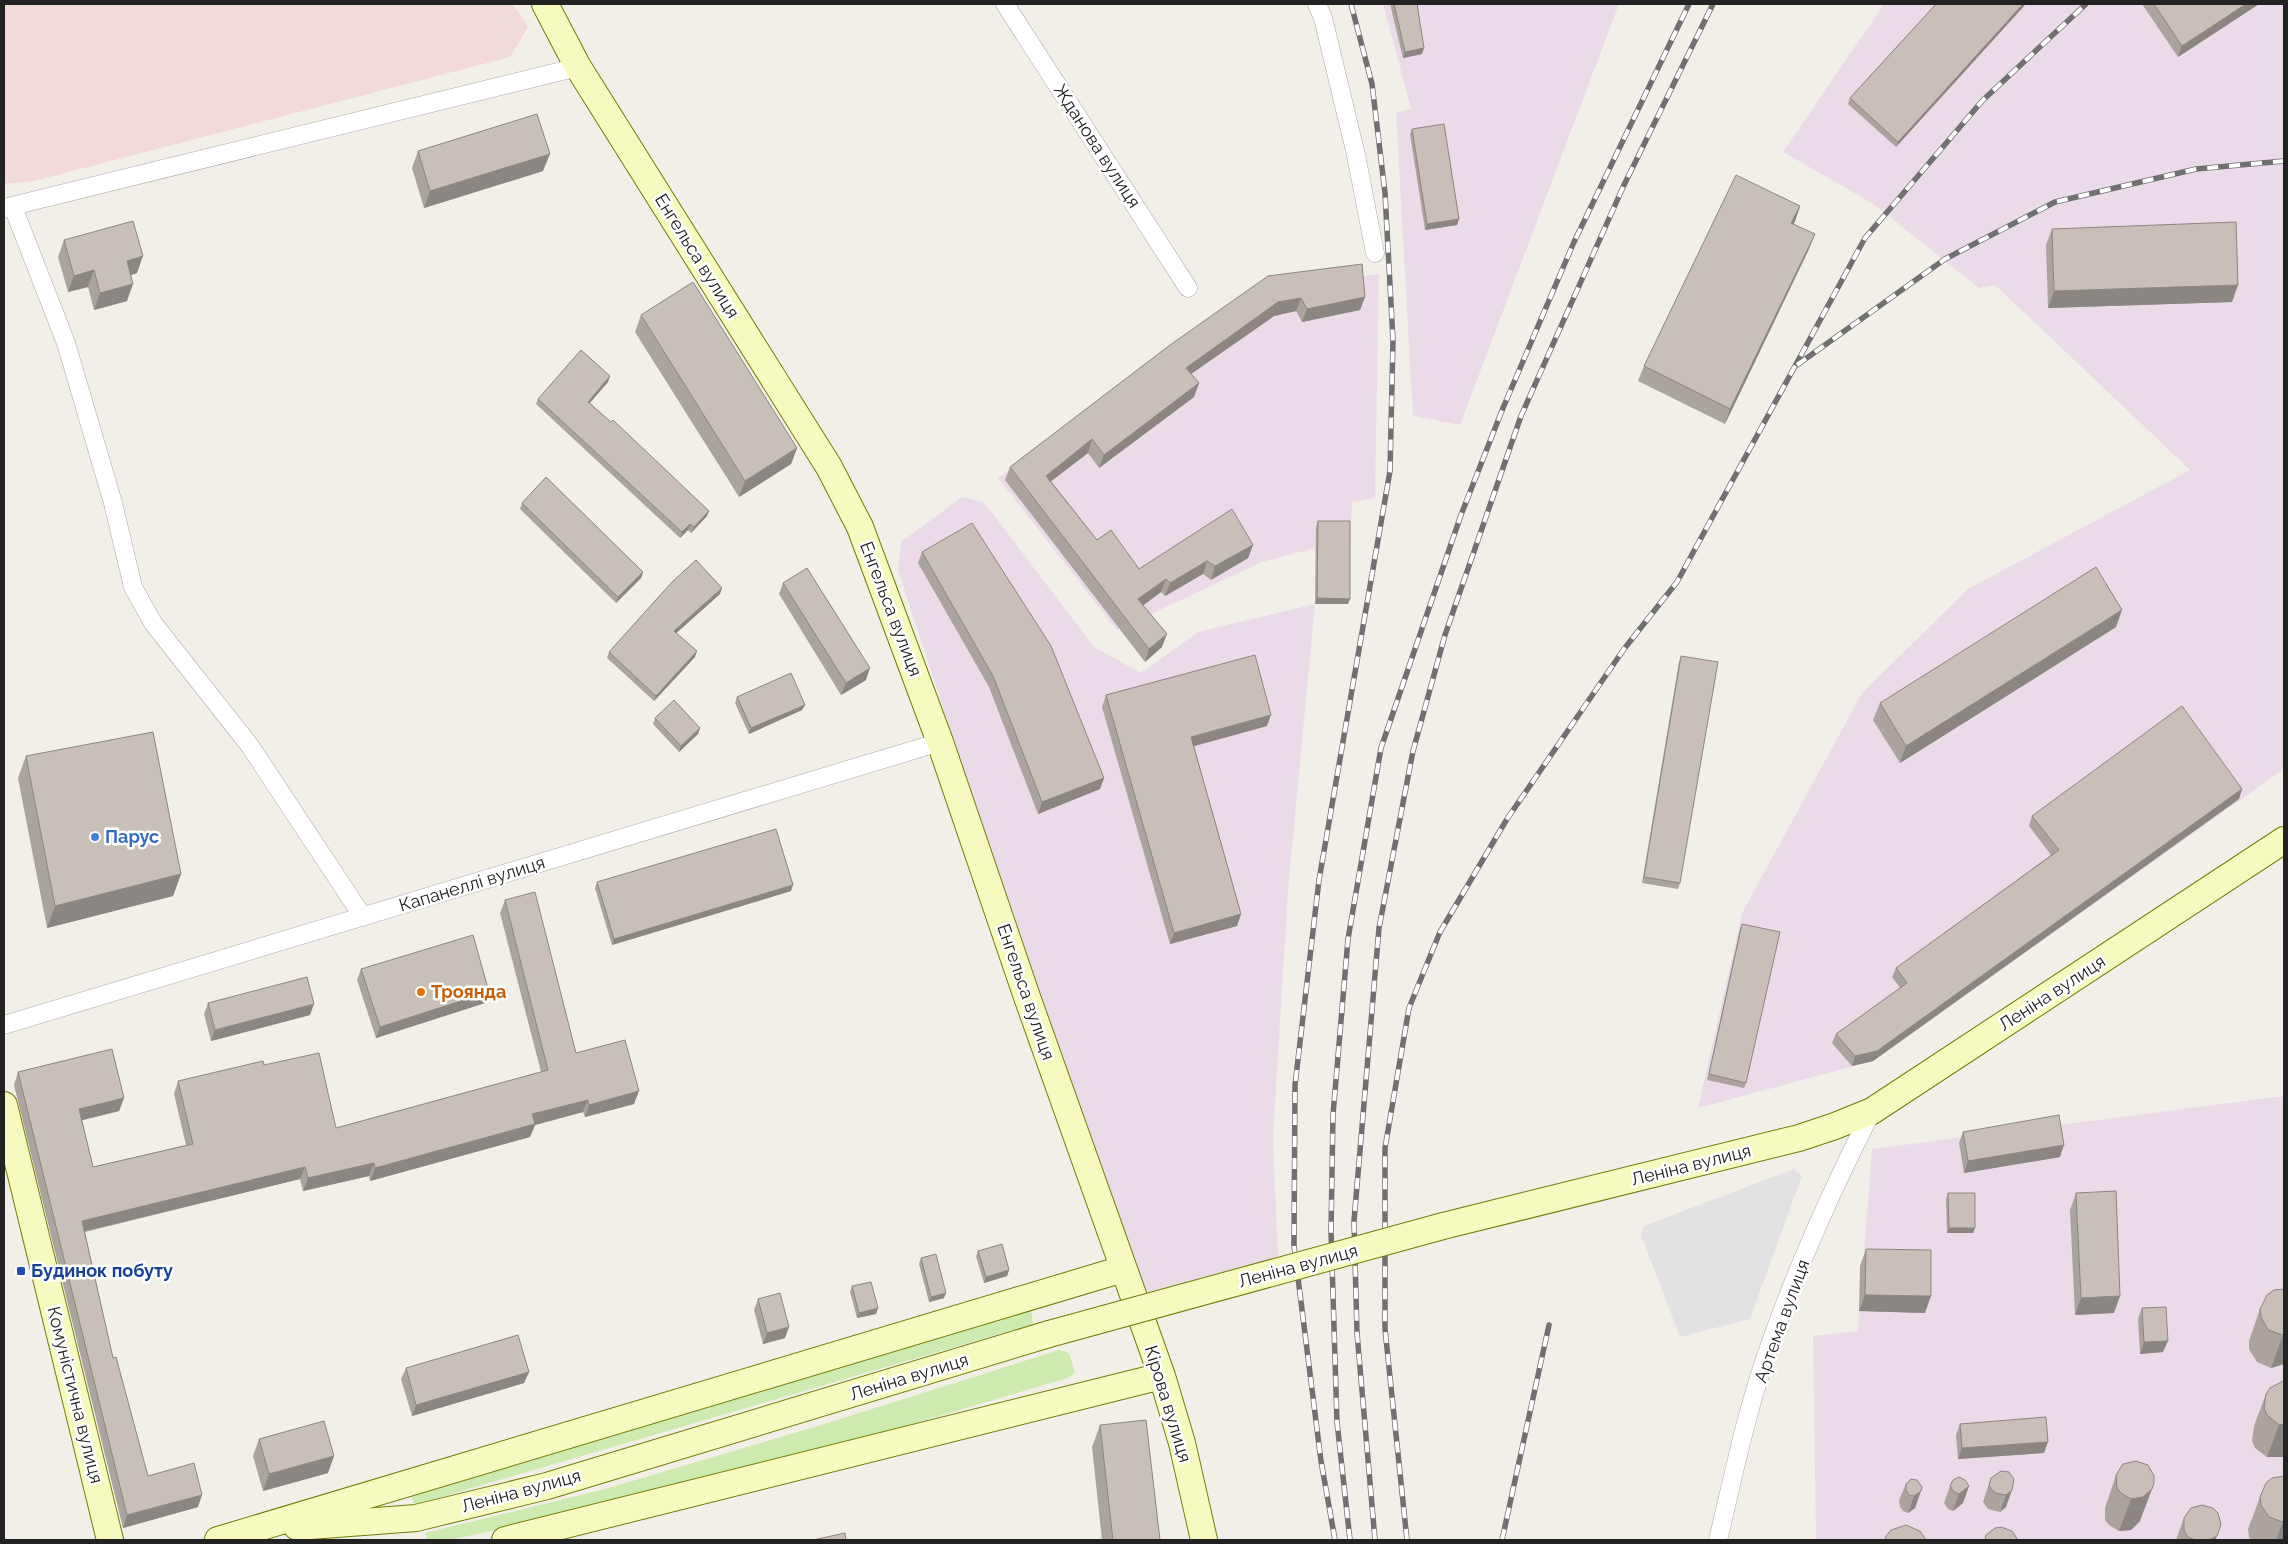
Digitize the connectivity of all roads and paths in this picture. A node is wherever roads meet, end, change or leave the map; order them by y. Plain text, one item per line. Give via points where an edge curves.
1 (1005, 4) edge
2 (1317, 4) edge
3 (548, 5) edge
4 (578, 67) junction
5 (8, 208) edge
6 (1375, 253) dead end
7 (1188, 288) dead end
8 (940, 742) junction
9 (2284, 840) edge
10 (363, 916) junction
11 (4, 1025) edge
12 (4, 1105) edge
13 (1872, 1111) junction
14 (1123, 1269) junction
15 (1162, 1376) junction
16 (416, 1518) junction
17 (247, 1531) junction
18 (110, 1540) edge
19 (218, 1540) edge
20 (372, 1540) edge
21 (505, 1540) edge
22 (1204, 1540) edge
23 (1718, 1540) edge

1 - 7 street, Жданова вулиця
2 - 6 street via 1356,155
3 - 4 street, Енгельса вулиця
4 - 5 street
4 - 8 street, Енгельса вулиця via 829,467 860,527
5 - 10 street via 66,343 113,503 133,587 153,623 250,746
8 - 10 street, Капанеллі вулиця
8 - 14 street, Енгельса вулиця
9 - 13 street, Леніна вулиця
10 - 11 street, Капанеллі вулиця
12 - 18 street, Комуністична вулиця
13 - 16 street, Леніна вулиця, bridge via 1799,1138 1443,1226 1049,1334 547,1486
13 - 23 street, Артема вулиця via 1810,1244 1771,1340
14 - 15 street, Кірова вулиця
14 - 17 street, Леніна вулиця
15 - 21 street
15 - 22 street, Кірова вулиця via 1182,1443
16 - 17 street, Леніна вулиця
16 - 20 street
17 - 19 street, Леніна вулиця

